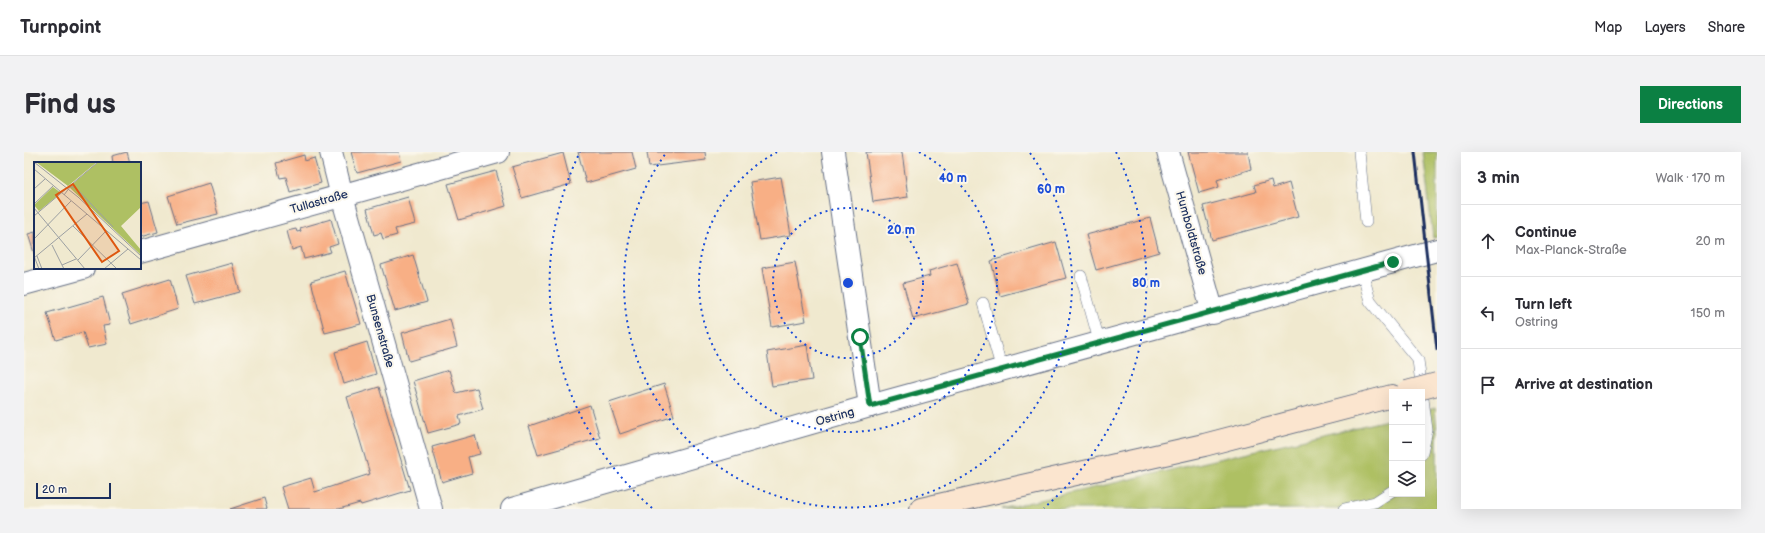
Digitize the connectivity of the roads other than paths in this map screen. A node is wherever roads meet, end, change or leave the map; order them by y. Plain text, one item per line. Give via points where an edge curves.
1 (331, 152) edge
2 (498, 152) edge
3 (833, 152) edge
4 (1168, 152) edge
5 (1359, 152) edge
6 (342, 196) junction
7 (1366, 222) dead end
8 (1437, 250) edge
9 (141, 252) edge
10 (79, 269) edge
11 (1362, 270) junction
12 (1081, 276) dead end
13 (24, 284) edge
14 (984, 303) dead end
15 (1213, 313) junction
16 (1100, 344) junction
17 (1002, 370) junction
18 (1437, 384) edge
19 (1418, 389) edge
20 (1389, 397) edge
21 (870, 406) junction
22 (1425, 439) edge
23 (1389, 492) edge
24 (431, 509) edge
25 (512, 509) edge
26 (921, 509) edge
27 (1344, 509) edge

1 - 6 street, Bunsenstraße
2 - 6 street, Tullastraße
3 - 21 street
4 - 15 street, Humboldtstraße
5 - 7 lane
6 - 9 street, Tullastraße
6 - 24 street, Bunsenstraße
8 - 11 street, Ostring
10 - 13 street
11 - 15 street, Ostring
11 - 22 lane via 1370,301 1418,360 1427,430
12 - 16 lane
14 - 17 lane
15 - 16 street, Ostring
16 - 17 street, Ostring
17 - 21 street, Ostring
18 - 19 street, bridge
20 - 26 street via 1204,446
21 - 25 street, Ostring
23 - 27 lane via 1375,502

